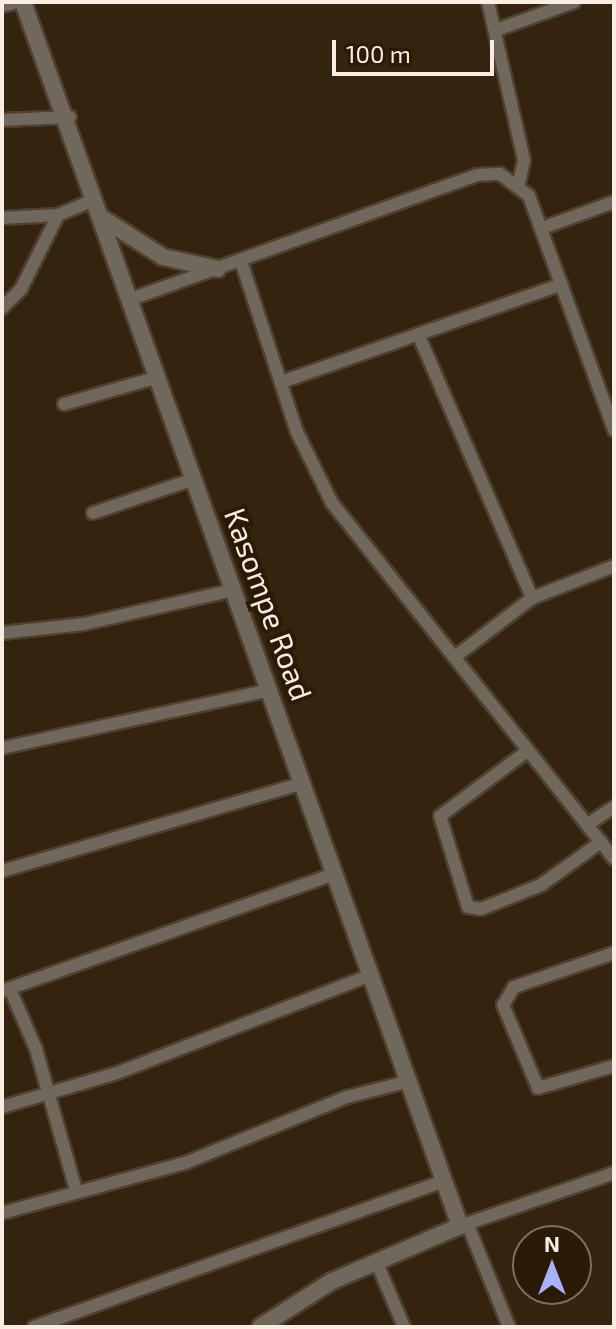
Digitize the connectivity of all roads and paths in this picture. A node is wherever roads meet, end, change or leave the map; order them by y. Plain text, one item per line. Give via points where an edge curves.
1 (20, 2) edge
2 (488, 2) edge
3 (574, 2) edge
4 (2, 6) edge
5 (496, 30) junction
6 (70, 117) junction
7 (2, 120) edge
8 (519, 183) junction
9 (94, 200) junction
10 (614, 202) edge
11 (58, 215) junction
12 (101, 217) junction
13 (2, 218) edge
14 (542, 228) junction
15 (241, 261) junction
16 (218, 269) junction
17 (562, 284) junction
18 (131, 299) junction
19 (2, 308) edge
20 (418, 334) junction
21 (158, 377) junction
22 (284, 381) junction
23 (64, 404) dead end
24 (614, 430) edge
25 (194, 479) junction
26 (93, 513) dead end
27 (614, 566) edge
28 (234, 590) junction
29 (532, 598) junction
30 (2, 633) edge
31 (456, 656) junction
32 (271, 690) junction
33 (2, 748) edge
34 (526, 752) junction
35 (302, 783) junction
36 (614, 807) edge
37 (588, 824) junction
38 (601, 842) junction
39 (614, 859) edge
40 (2, 871) edge
41 (335, 874) junction
42 (614, 953) edge
43 (371, 975) junction
44 (6, 990) edge
45 (614, 1066) edge
46 (410, 1081) junction
47 (50, 1095) junction
48 (2, 1107) edge
49 (614, 1173) edge
50 (445, 1181) junction
51 (76, 1190) junction
52 (2, 1213) edge
53 (464, 1224) junction
54 (376, 1261) junction
55 (34, 1327) edge
56 (260, 1327) edge
57 (404, 1327) edge
58 (509, 1327) edge

1 - 4 street
1 - 6 street, Kasompe Road
2 - 5 street
3 - 5 street
5 - 8 street via 524,161
6 - 7 street
6 - 9 street, Kasompe Road
8 - 14 street
8 - 15 street via 478,175
9 - 11 street
9 - 12 street, Kasompe Road
10 - 14 street
11 - 13 street
11 - 19 street via 21,289
12 - 16 street via 163,257
12 - 18 street, Kasompe Road
14 - 17 street
15 - 16 street
15 - 22 street
16 - 18 street
17 - 20 street
17 - 24 street
18 - 21 street, Kasompe Road
20 - 22 street
20 - 29 street
21 - 23 street
21 - 25 street, Kasompe Road
22 - 31 street via 297,432 332,503
25 - 26 street
25 - 28 street, Kasompe Road
27 - 29 street
28 - 30 street via 84,624
28 - 32 street, Kasompe Road
29 - 31 street
31 - 34 street
32 - 33 street
32 - 35 street, Kasompe Road
34 - 37 street
34 - 38 street via 440,816 468,907 481,909 541,885
35 - 40 street
35 - 41 street, Kasompe Road
36 - 37 street
37 - 38 street
38 - 39 street
41 - 43 street, Kasompe Road
41 - 44 street
42 - 45 street via 514,987 503,1005 538,1088
43 - 46 street, Kasompe Road
43 - 47 street
44 - 47 street
46 - 50 street, Kasompe Road
46 - 51 street via 347,1097 185,1163
47 - 48 street
47 - 51 street
49 - 53 street
50 - 53 street, Kasompe Road
50 - 55 street
51 - 52 street
53 - 54 street
53 - 58 street
54 - 56 street
54 - 57 street

